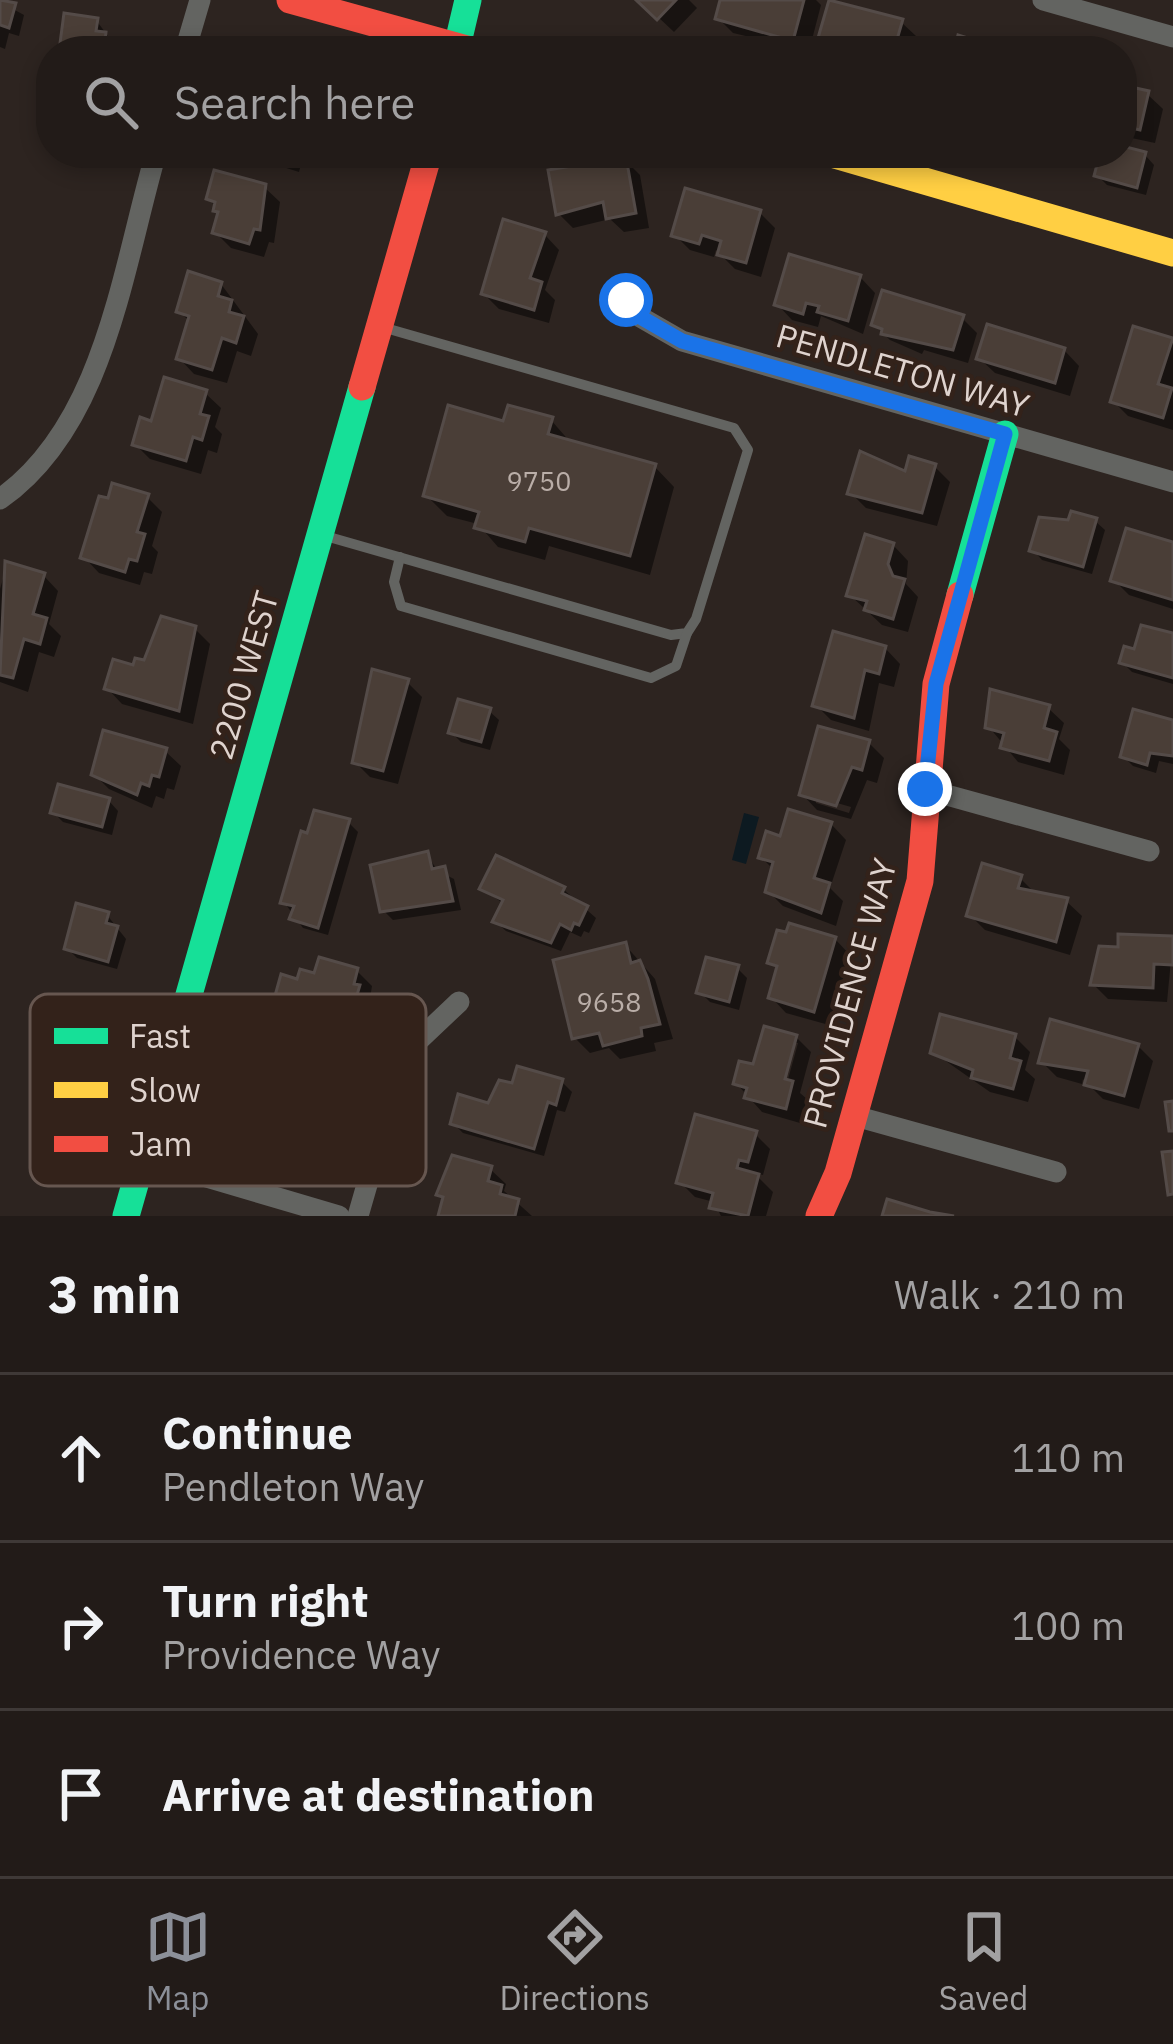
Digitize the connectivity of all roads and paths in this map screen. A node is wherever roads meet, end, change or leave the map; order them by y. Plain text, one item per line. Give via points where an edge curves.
1 (200, 0) edge
2 (290, 0) edge
3 (468, 0) edge
4 (1043, 0) edge
5 (189, 36) edge
6 (416, 36) edge
7 (464, 36) edge
8 (1173, 37) edge
9 (152, 168) edge
10 (424, 168) edge
11 (880, 168) edge
12 (1173, 253) edge
13 (626, 300) dead end
14 (379, 326) junction
15 (1005, 434) junction
16 (1173, 482) edge
17 (0, 499) edge
18 (320, 534) junction
19 (400, 556) junction
20 (687, 633) junction
21 (925, 789) junction
22 (1149, 851) dead end
23 (189, 994) edge
24 (459, 1002) dead end
25 (426, 1033) edge
26 (855, 1116) junction
27 (1056, 1172) dead end
28 (134, 1186) edge
29 (235, 1186) edge
30 (367, 1186) edge
31 (126, 1216) edge
32 (339, 1216) edge
33 (358, 1216) edge
34 (819, 1216) edge

1 - 5 street
2 - 6 street
3 - 7 street
4 - 8 street
9 - 17 street via 84,398 42,464
10 - 14 street, 2200 WEST
11 - 12 street
13 - 15 street, PENDLETON WAY via 682,341
14 - 18 street, 2200 WEST
14 - 20 lane via 744,437 748,450
15 - 16 street, PENDLETON WAY
15 - 21 street, PROVIDENCE WAY via 936,684
18 - 19 lane
18 - 23 street, 2200 WEST
19 - 20 lane via 671,635
19 - 20 lane via 400,606 651,678 676,666
21 - 22 street
21 - 26 street, PROVIDENCE WAY via 920,881
24 - 25 street
26 - 27 street
26 - 34 street, PROVIDENCE WAY
28 - 31 street, 2200 WEST
29 - 32 street
30 - 33 street

